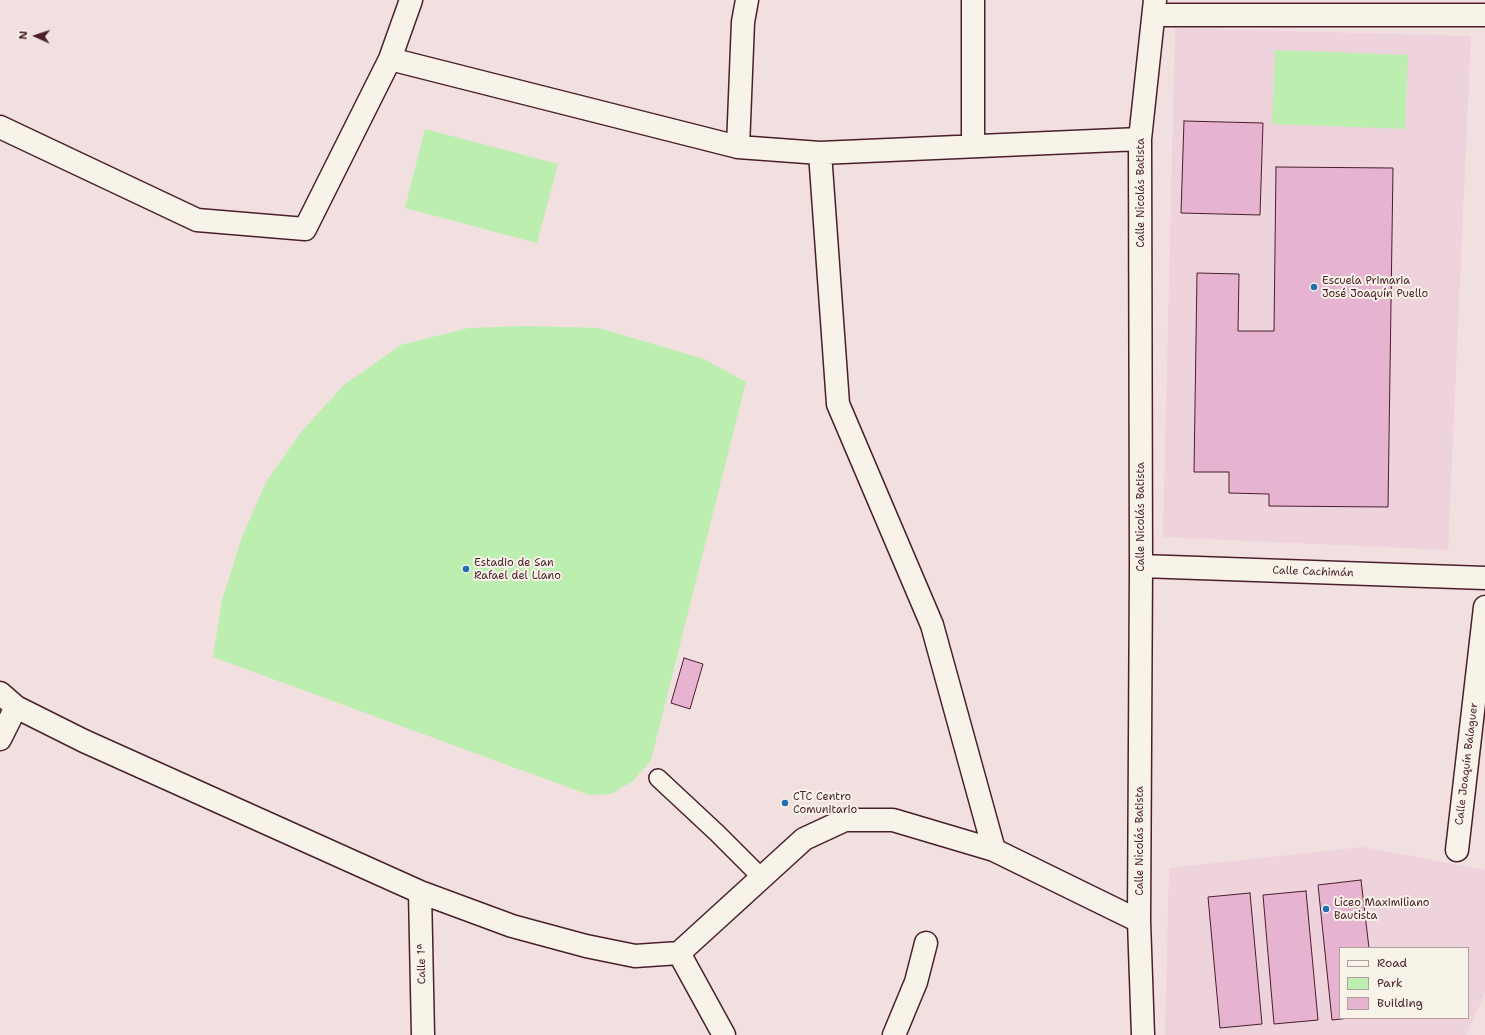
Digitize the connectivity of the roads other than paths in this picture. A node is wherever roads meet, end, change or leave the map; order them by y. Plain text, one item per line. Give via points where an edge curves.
1 (411, 0) edge
2 (747, 0) edge
3 (973, 0) edge
4 (1155, 7) edge
5 (1485, 15) edge
6 (390, 59) junction
7 (0, 127) edge
8 (1140, 139) junction
9 (973, 145) junction
10 (738, 147) junction
11 (820, 153) junction
12 (1141, 566) junction
13 (1485, 578) edge
14 (1485, 607) edge
15 (1485, 612) edge
16 (8, 700) edge
17 (0, 739) edge
18 (658, 778) dead end
19 (994, 850) junction
20 (1457, 850) dead end
21 (761, 877) junction
22 (420, 892) junction
23 (1139, 921) junction
24 (926, 943) dead end
25 (679, 953) junction
26 (423, 1035) edge
27 (724, 1035) edge
28 (894, 1035) edge
29 (1143, 1035) edge

1 - 6 street
2 - 10 street via 743,22
3 - 9 street
4 - 5 street
4 - 8 street, Calle Nicolás Batista
6 - 7 street via 305,230 197,220
6 - 10 street
8 - 9 street
8 - 12 street, Calle Nicolás Batista
9 - 11 street
10 - 11 street
11 - 19 street via 838,404 932,625
12 - 13 street, Calle Cachimán
12 - 23 street, Calle Nicolás Batista
14 - 15 street, Calle Joaquín Balaguer
15 - 20 street, Calle Joaquín Balaguer
16 - 17 street
16 - 22 street via 84,741
18 - 21 lane
19 - 21 street via 893,820 845,820 804,839
19 - 23 street
21 - 25 street
22 - 25 street via 512,926 586,946 635,956
22 - 26 street, Calle 1ª
23 - 29 street, Calle Nicolás Batista
24 - 28 street via 916,982
25 - 27 street

